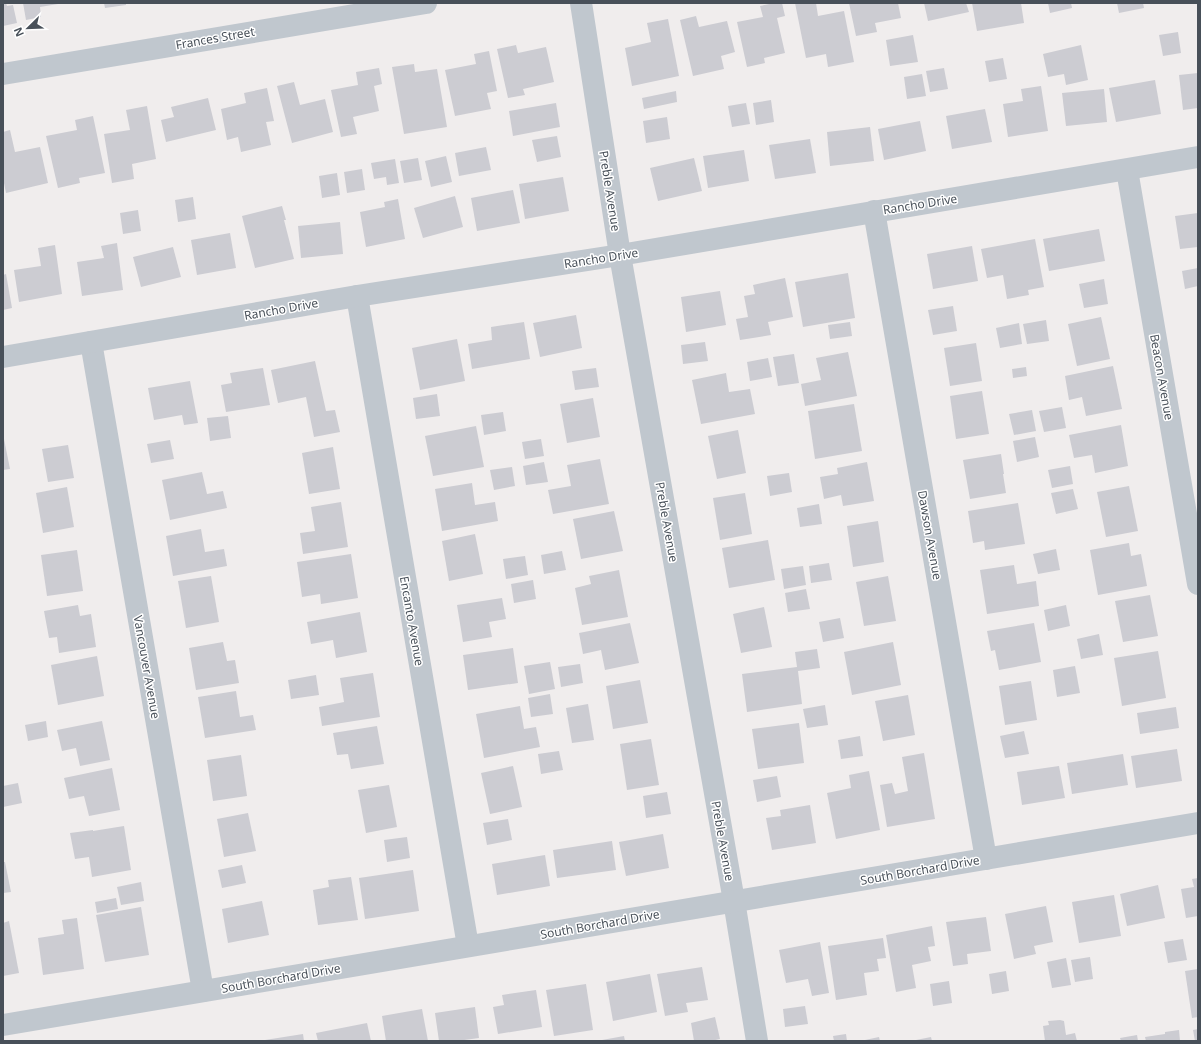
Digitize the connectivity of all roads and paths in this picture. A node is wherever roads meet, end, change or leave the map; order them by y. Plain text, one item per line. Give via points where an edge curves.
1 (426, 3) edge
2 (581, 3) edge
3 (3, 74) edge
4 (1198, 157) edge
5 (1127, 170) junction
6 (874, 211) junction
7 (620, 254) junction
8 (356, 296) junction
9 (91, 342) junction
10 (3, 357) edge
11 (1198, 584) edge
12 (1198, 823) edge
13 (986, 859) junction
14 (734, 901) junction
15 (468, 946) junction
16 (203, 991) junction
17 (3, 1024) edge
18 (757, 1041) edge

1 - 3 street, Frances Street
2 - 7 street, Preble Avenue
4 - 5 street, Rancho Drive
5 - 6 street, Rancho Drive
5 - 11 street, Beacon Avenue
6 - 7 street, Rancho Drive
6 - 13 street, Dawson Avenue
7 - 8 street, Rancho Drive
7 - 14 street, Preble Avenue
8 - 9 street, Rancho Drive
8 - 15 street, Encanto Avenue
9 - 10 street, Rancho Drive
9 - 16 street, Vancouver Avenue
12 - 13 street, South Borchard Drive
13 - 14 street, South Borchard Drive
14 - 15 street, South Borchard Drive
14 - 18 street, Preble Avenue
15 - 16 street, South Borchard Drive
16 - 17 street, South Borchard Drive

